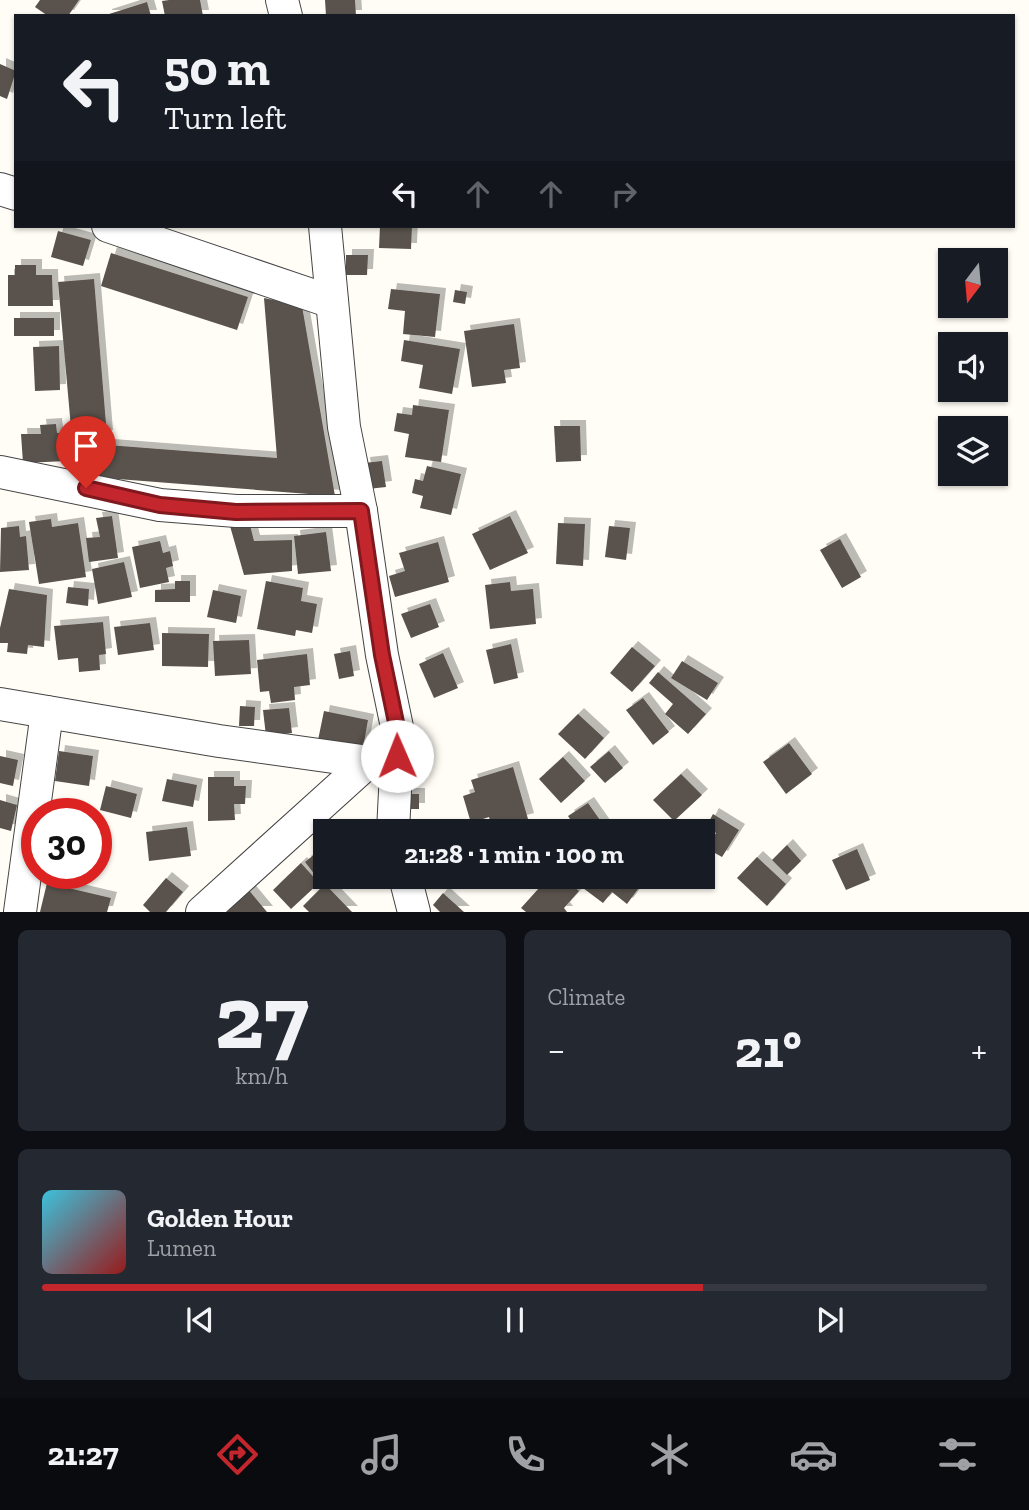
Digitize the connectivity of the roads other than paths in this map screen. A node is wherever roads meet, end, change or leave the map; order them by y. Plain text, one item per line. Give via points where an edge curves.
1 (114, 228) edge
2 (325, 228) edge
3 (332, 302) junction
4 (0, 472) edge
5 (361, 511) junction
6 (0, 704) edge
7 (47, 712) junction
8 (398, 732) junction
9 (369, 762) junction
10 (394, 819) edge
11 (408, 889) edge
12 (19, 912) edge
13 (202, 912) edge
14 (414, 912) edge

1 - 3 street
2 - 3 street
3 - 5 street via 344,427
4 - 5 street via 160,505 236,512
5 - 8 street
6 - 7 street
7 - 9 street
7 - 12 street
8 - 9 street
8 - 10 street
9 - 13 street
11 - 14 street

